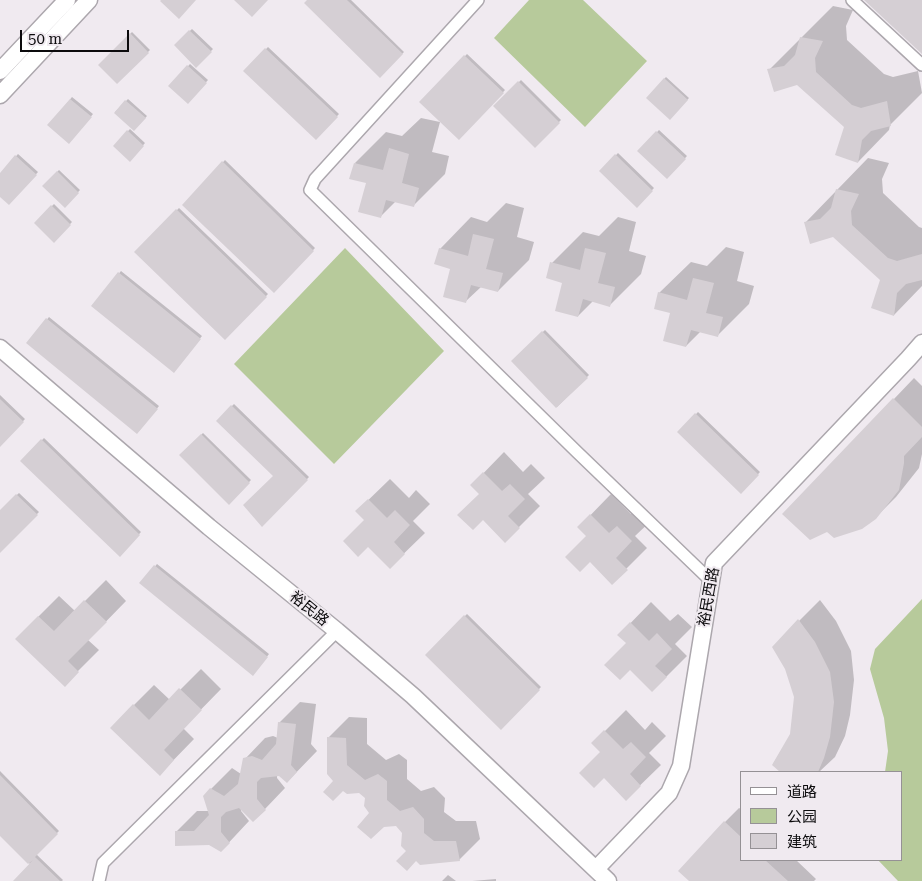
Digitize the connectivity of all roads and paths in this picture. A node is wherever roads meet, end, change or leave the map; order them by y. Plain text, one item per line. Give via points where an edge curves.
1 (67, 0) edge
2 (89, 0) edge
3 (478, 0) edge
4 (852, 0) edge
5 (922, 65) edge
6 (0, 71) edge
7 (0, 95) edge
8 (922, 343) edge
9 (0, 348) edge
10 (711, 581) junction
11 (337, 631) junction
12 (596, 869) junction
13 (100, 881) edge
14 (608, 881) edge

1 - 6 street
2 - 7 street
3 - 10 street via 315,180 310,190
4 - 5 street
8 - 10 street, 裕民西路 via 719,556 714,563
9 - 11 street, 裕民路 via 209,528
10 - 12 street, 裕民西路 via 681,766 669,793
11 - 12 street, 裕民路 via 413,696
11 - 13 street via 103,863
12 - 14 street, 裕民路

